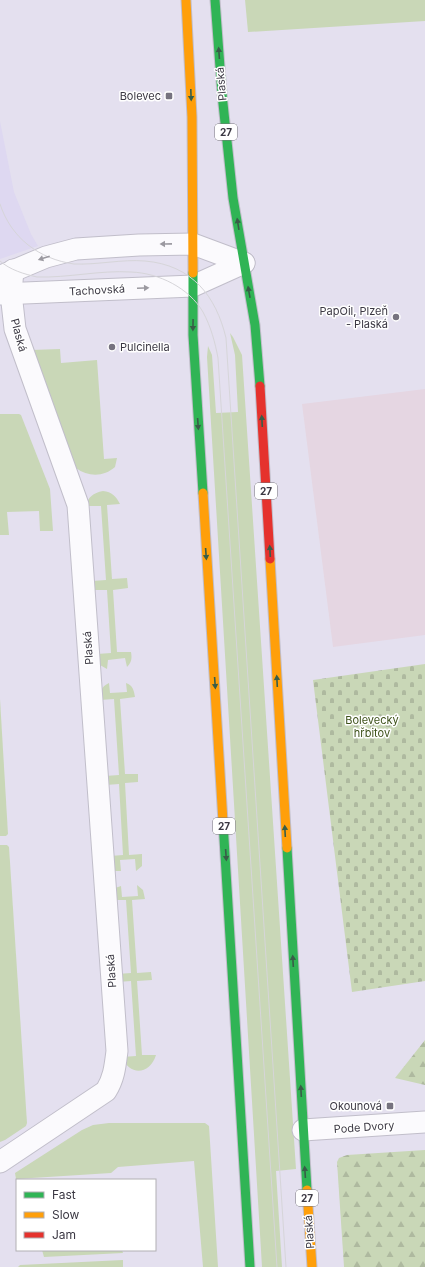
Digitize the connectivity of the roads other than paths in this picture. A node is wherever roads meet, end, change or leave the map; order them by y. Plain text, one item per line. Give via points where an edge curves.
1 (186, 0) edge
2 (215, 0) edge
3 (193, 244) junction
4 (244, 263) junction
5 (6, 283) edge
6 (193, 286) junction
7 (425, 1122) edge
8 (303, 1130) junction
9 (0, 1162) edge
10 (250, 1267) edge
11 (312, 1267) edge

1 -> 3 main road, 27 via 192,117
4 -> 2 main road, Plaská / 27 via 233,198
3 - 4 street
3 -> 5 street via 76,249 46,257
3 - 6 main road, 27
4 - 6 street
8 -> 4 main road, Plaská / 27 via 259,368 255,325
5 -> 6 street, Tachovská
5 - 9 street, Plaská via 15,329 78,505 117,1051 115,1072 106,1091
6 -> 10 main road, 27 via 195,372
7 - 8 street, Pode Dvory
11 -> 8 main road, Plaská / 27

